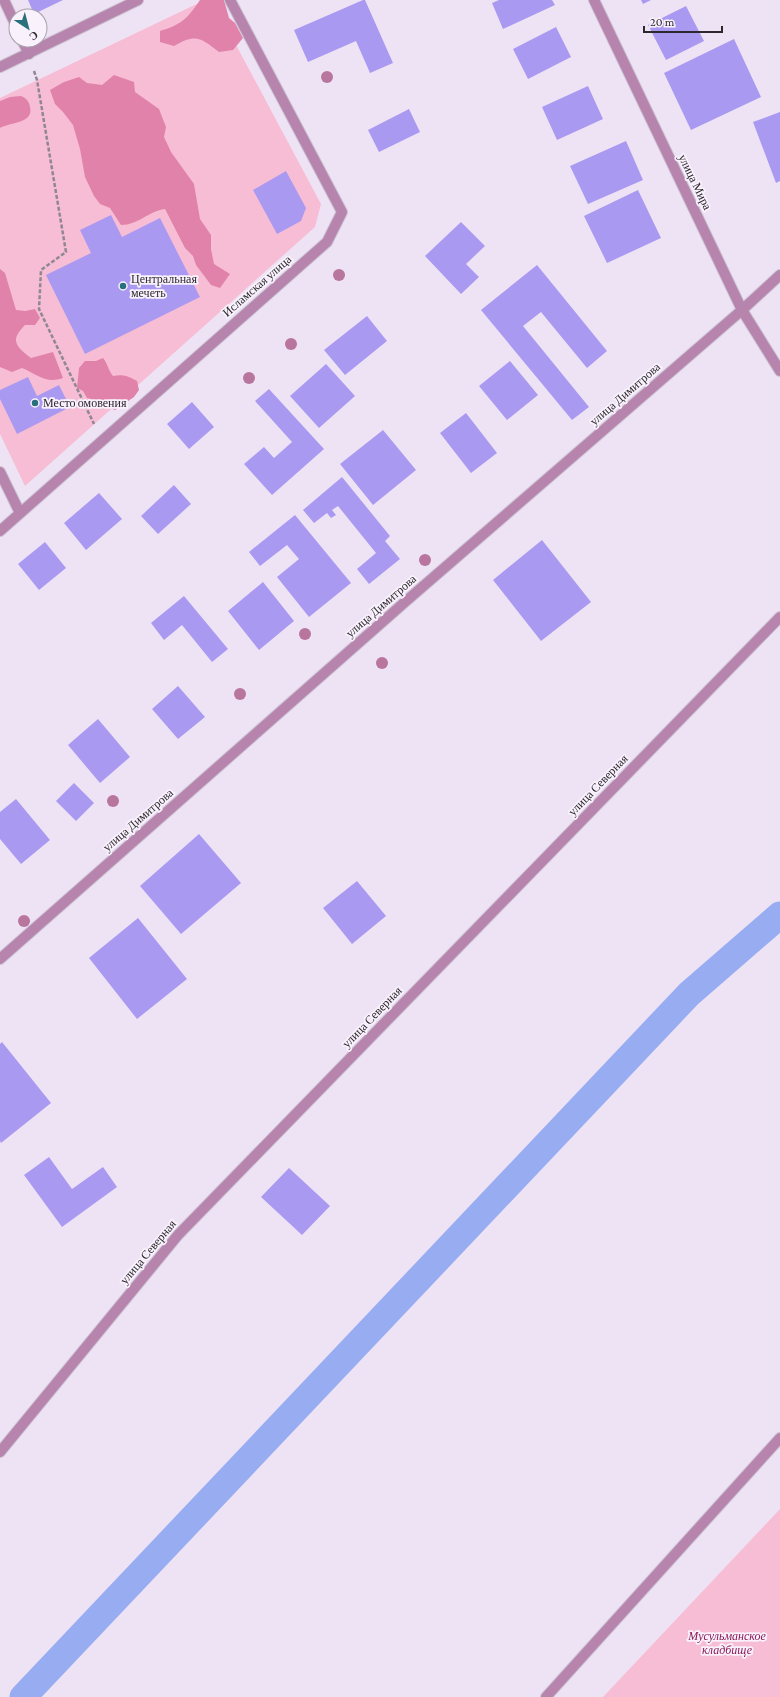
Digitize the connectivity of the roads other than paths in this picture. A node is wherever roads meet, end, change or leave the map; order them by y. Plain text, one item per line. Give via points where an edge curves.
1 (138, 0) edge
2 (230, 0) edge
3 (594, 0) edge
4 (26, 48) edge
5 (29, 54) junction
6 (0, 67) edge
7 (780, 275) edge
8 (742, 310) junction
9 (780, 371) edge
10 (0, 472) edge
11 (20, 513) junction
12 (0, 531) edge
13 (780, 617) edge
14 (0, 959) edge
15 (780, 1438) edge
16 (0, 1452) edge
17 (546, 1697) edge

1 - 5 street
2 - 11 street, Исламская улица via 342,212 327,242
3 - 8 street, улица Мира
4 - 5 street
5 - 6 street
7 - 8 street, улица Димитрова
8 - 9 street, улица Мира
8 - 14 street, улица Димитрова via 405,602
10 - 11 street
11 - 12 street, Исламская улица
13 - 16 street, улица Северная via 178,1235
15 - 17 street

